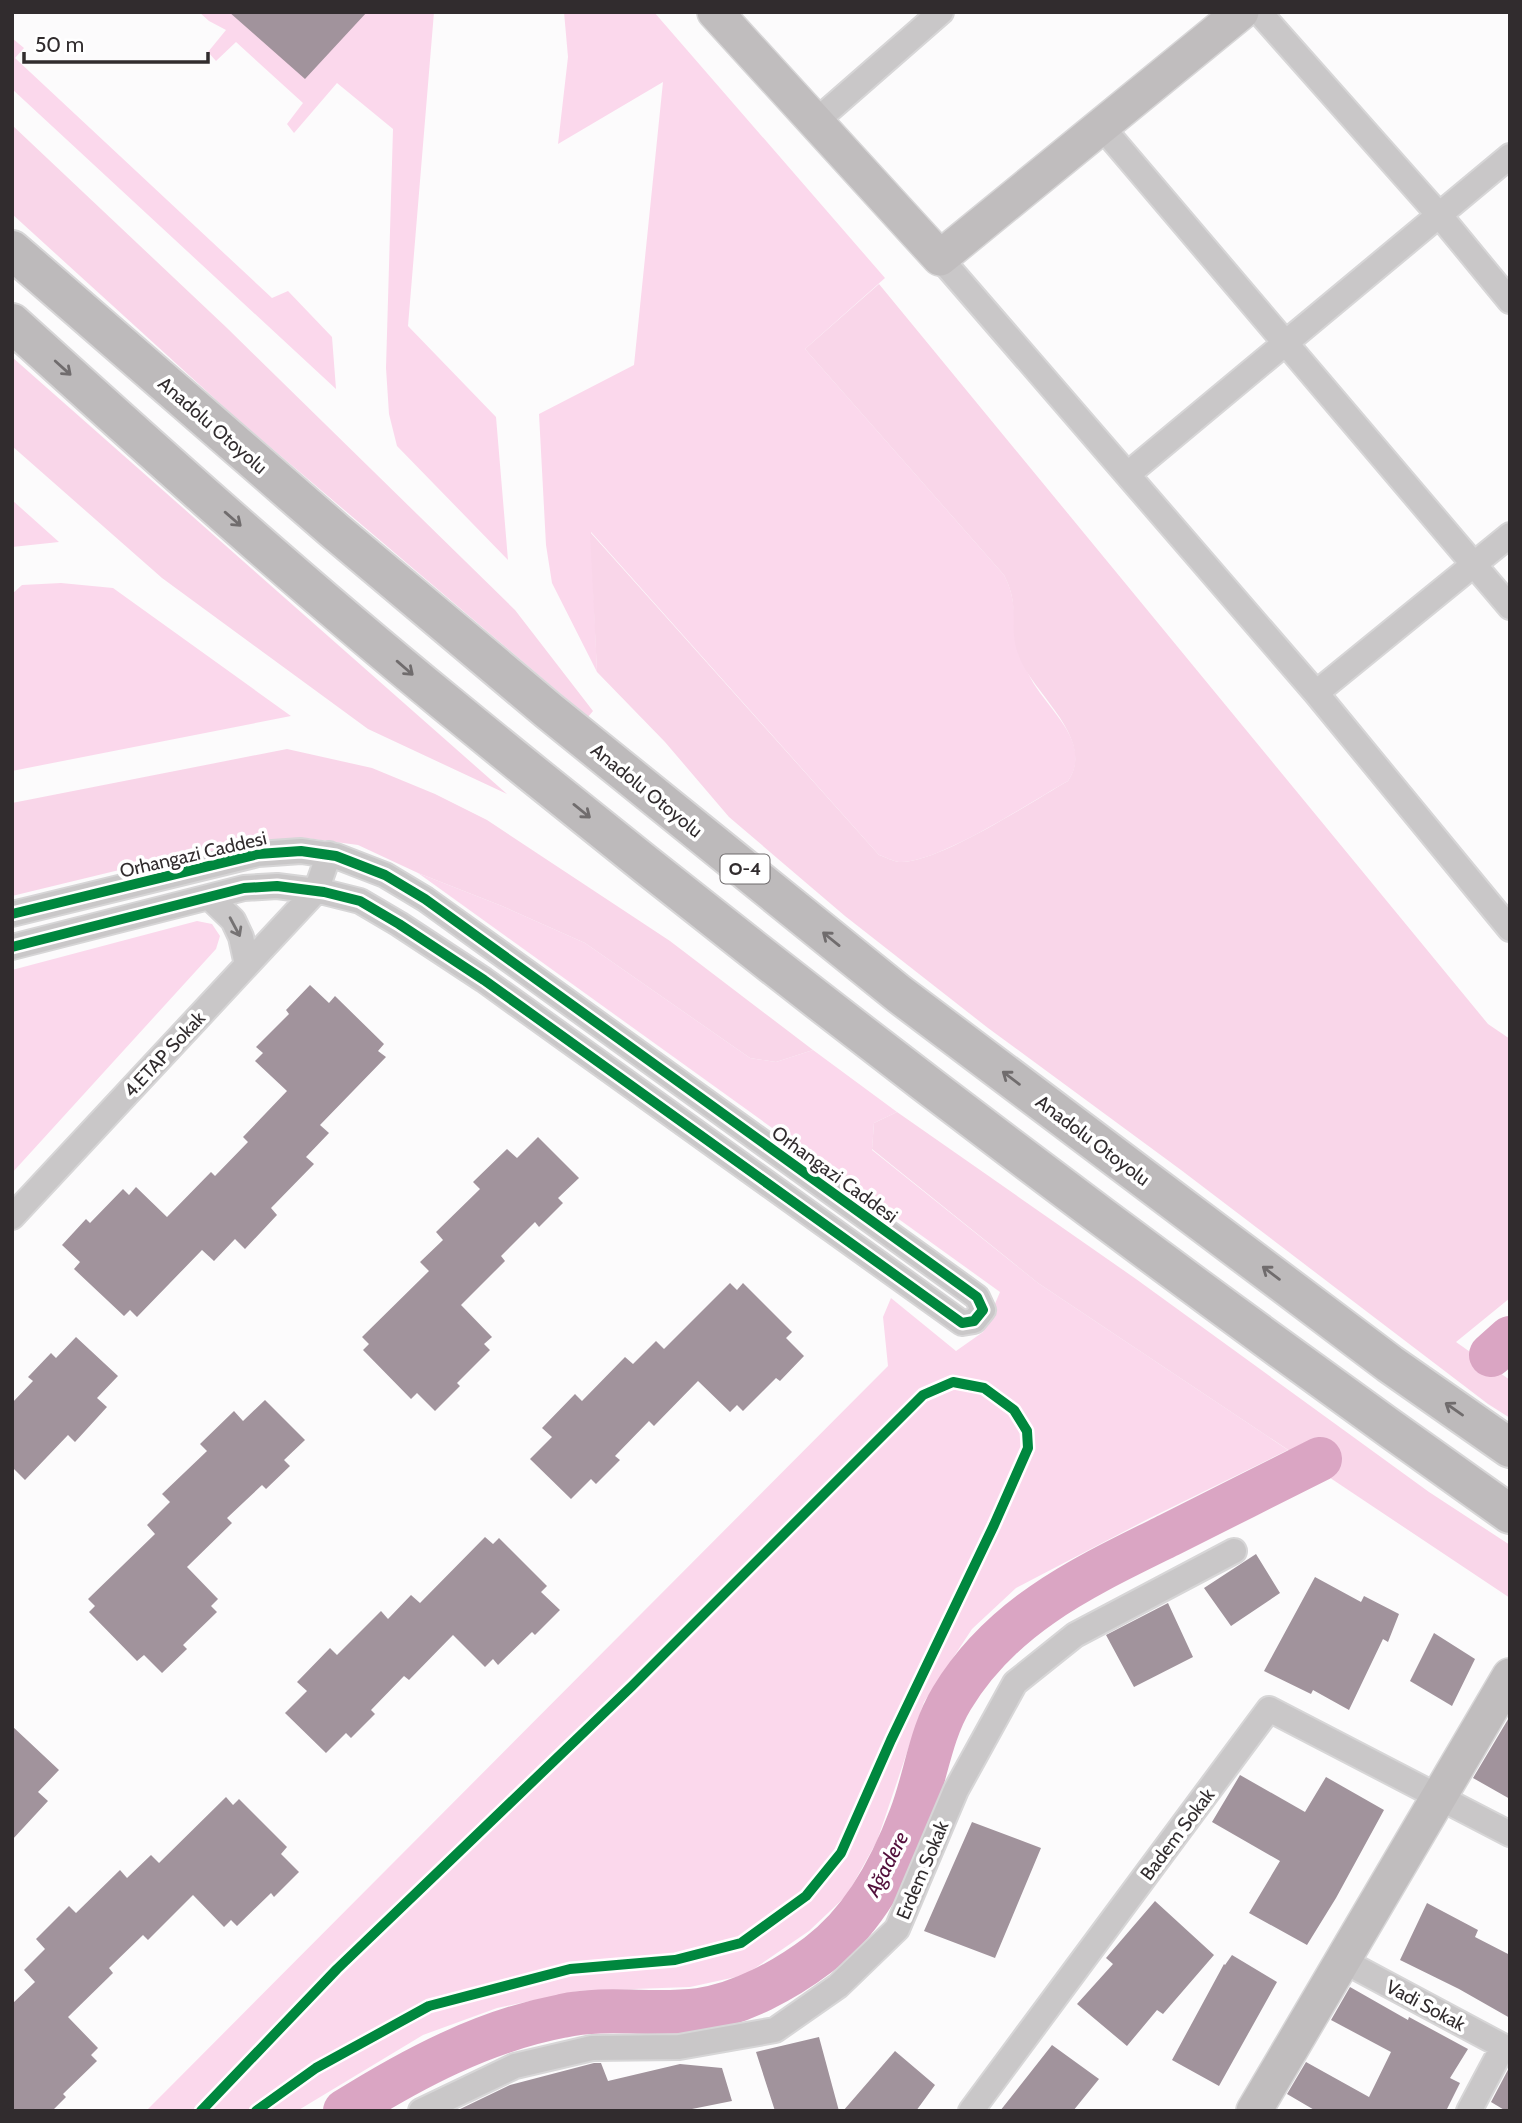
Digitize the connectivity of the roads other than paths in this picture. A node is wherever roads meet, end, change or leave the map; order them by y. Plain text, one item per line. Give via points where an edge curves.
1 (715, 12) edge
2 (942, 12) edge
3 (1259, 12) edge
4 (1223, 17) edge
5 (814, 123) junction
6 (1101, 125) junction
7 (1510, 156) edge
8 (1440, 216) junction
9 (12, 250) edge
10 (940, 258) junction
11 (1510, 301) edge
12 (12, 323) edge
13 (1287, 344) junction
14 (1128, 474) junction
15 (1510, 535) edge
16 (1474, 565) junction
17 (1510, 607) edge
18 (1316, 693) junction
19 (329, 854) junction
20 (316, 891) junction
21 (209, 897) junction
22 (12, 914) edge
23 (1510, 929) edge
24 (12, 947) edge
25 (247, 965) junction
26 (12, 1217) edge
27 (1510, 1448) edge
28 (1510, 1514) edge
29 (1234, 1551) dead end
30 (1510, 1676) edge
31 (1438, 1796) junction
32 (1510, 1834) edge
33 (1342, 1960) junction
34 (1507, 2048) edge
35 (422, 2111) edge
36 (971, 2111) edge
37 (1254, 2111) edge
38 (1469, 2111) edge

1 - 5 street
2 - 5 street
3 - 8 street
4 - 6 street
5 - 10 street
6 - 10 street
6 - 13 street
7 - 8 street
8 - 11 street
8 - 13 street
27 -> 9 highway, Anadolu Otoyolu / O-4 via 1390,1364 899,994 527,693
10 - 14 street
12 -> 28 highway via 444,701 855,1031 1337,1392
13 - 14 street
13 - 16 street
14 - 18 street
15 - 16 street
16 - 17 street
16 - 18 street
18 - 23 street
19 - 20 street
19 - 20 street, Orhangazi Caddesi via 385,874 425,899 977,1297 983,1310 974,1321 962,1323 484,980 360,901
19 - 22 street, Orhangazi Caddesi via 258,854
20 - 21 street via 277,886
20 - 25 street, 4.ETAP Sokak
21 - 24 street
21 -> 25 street via 233,920
25 - 26 street, 4.ETAP Sokak
29 - 35 street, Erdem Sokak via 1075,1635 1015,1683 956,1790 897,1929 838,1986 775,2030 679,2047 592,2048 515,2066
30 - 31 street
31 - 32 street
31 - 33 street
31 - 36 street, Badem Sokak via 1269,1710
33 - 34 street, Vadi Sokak
33 - 37 street
34 - 38 street

